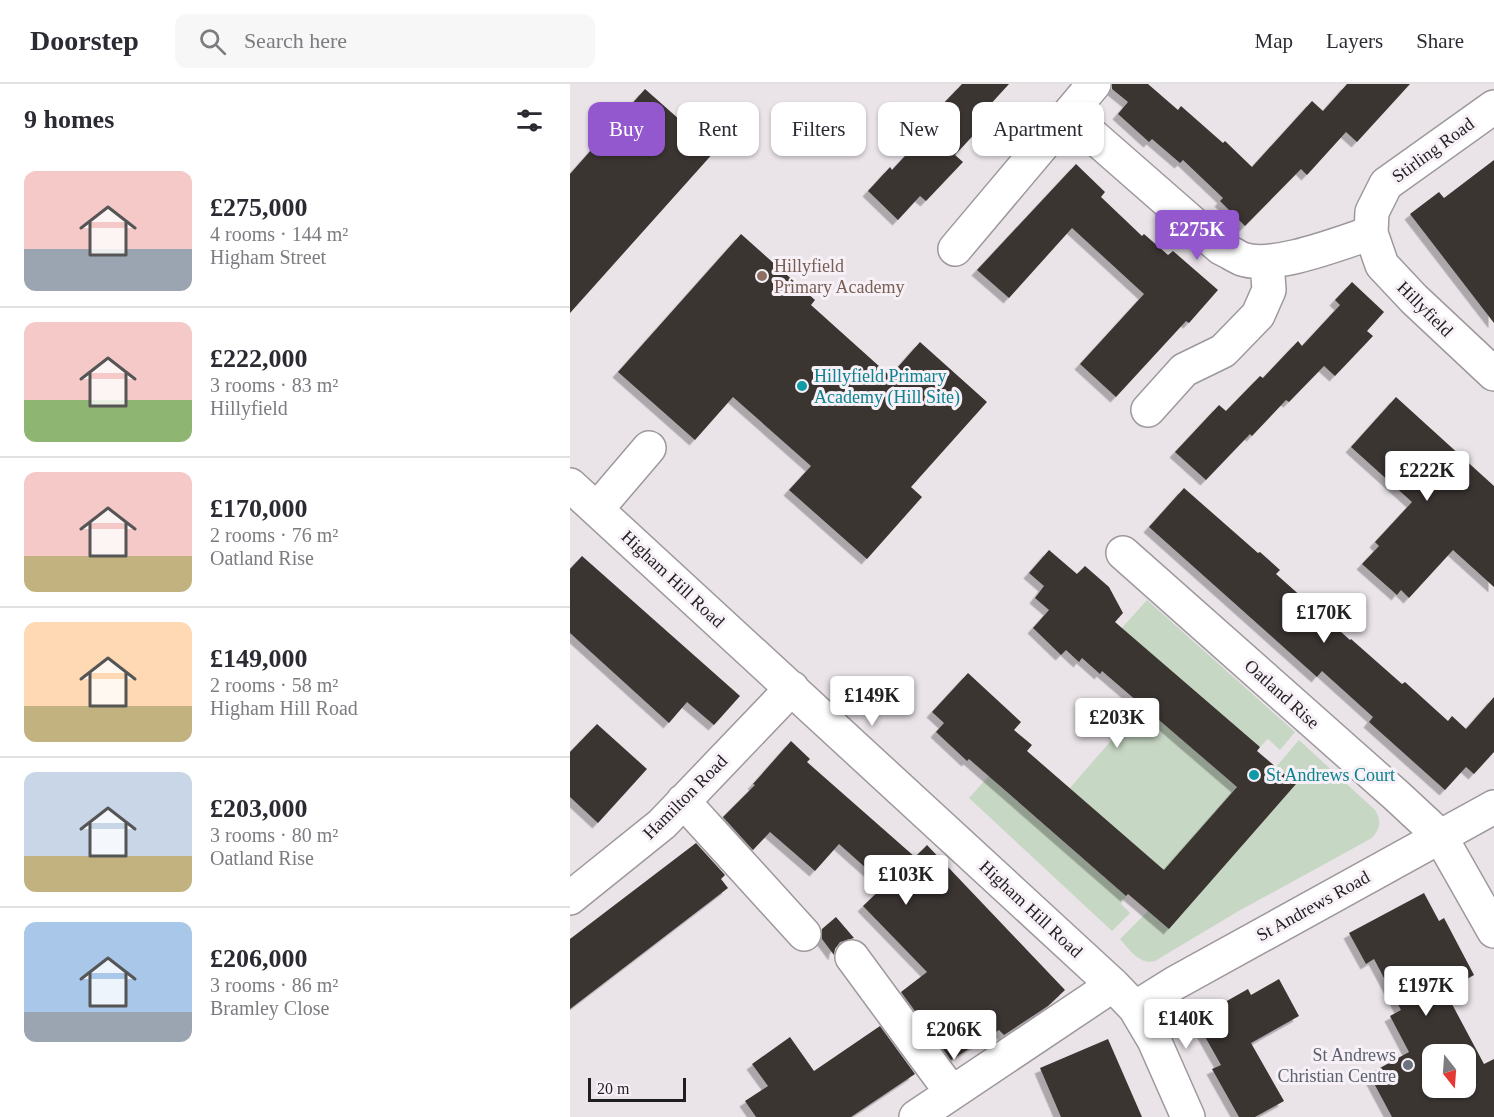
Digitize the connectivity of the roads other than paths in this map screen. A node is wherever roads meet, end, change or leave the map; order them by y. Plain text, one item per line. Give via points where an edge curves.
1 (1094, 84) edge
2 (1079, 102) edge
3 (1494, 107) edge
4 (1104, 146) edge
5 (1034, 156) edge
6 (1371, 233) junction
7 (956, 249) dead end
8 (1267, 262) junction
9 (1494, 374) edge
10 (1148, 410) dead end
11 (649, 448) dead end
12 (570, 485) edge
13 (597, 509) junction
14 (1123, 553) dead end
15 (792, 688) junction
16 (683, 801) junction
17 (1494, 807) edge
18 (1440, 836) junction
19 (570, 898) edge
20 (1494, 931) edge
21 (804, 934) dead end
22 (852, 957) dead end
23 (1113, 985) junction
24 (1135, 1008) junction
25 (952, 1093) junction
26 (916, 1117) edge
27 (1188, 1117) edge

1 - 2 street
3 - 6 street, Stirling Road via 1386,184 1372,212
4 - 8 street via 1221,248 1243,259
5 - 7 street
6 - 8 street
6 - 9 street, Hillyfield via 1382,265
8 - 10 street via 1269,290 1258,315 1223,351 1184,370
11 - 13 street
12 - 13 street, Higham Hill Road
13 - 15 street, Higham Hill Road
14 - 18 street, Oatland Rise
15 - 16 street, Hamilton Road
15 - 23 street, Higham Hill Road
16 - 19 street, Hamilton Road via 662,824
16 - 21 street
17 - 18 street, St Andrews Road
18 - 20 street, Oatland Rise
18 - 24 street, St Andrews Road
22 - 25 street
23 - 24 street, Higham Hill Road
23 - 25 street
24 - 27 street, Higham Hill Road via 1154,1040
25 - 26 street

